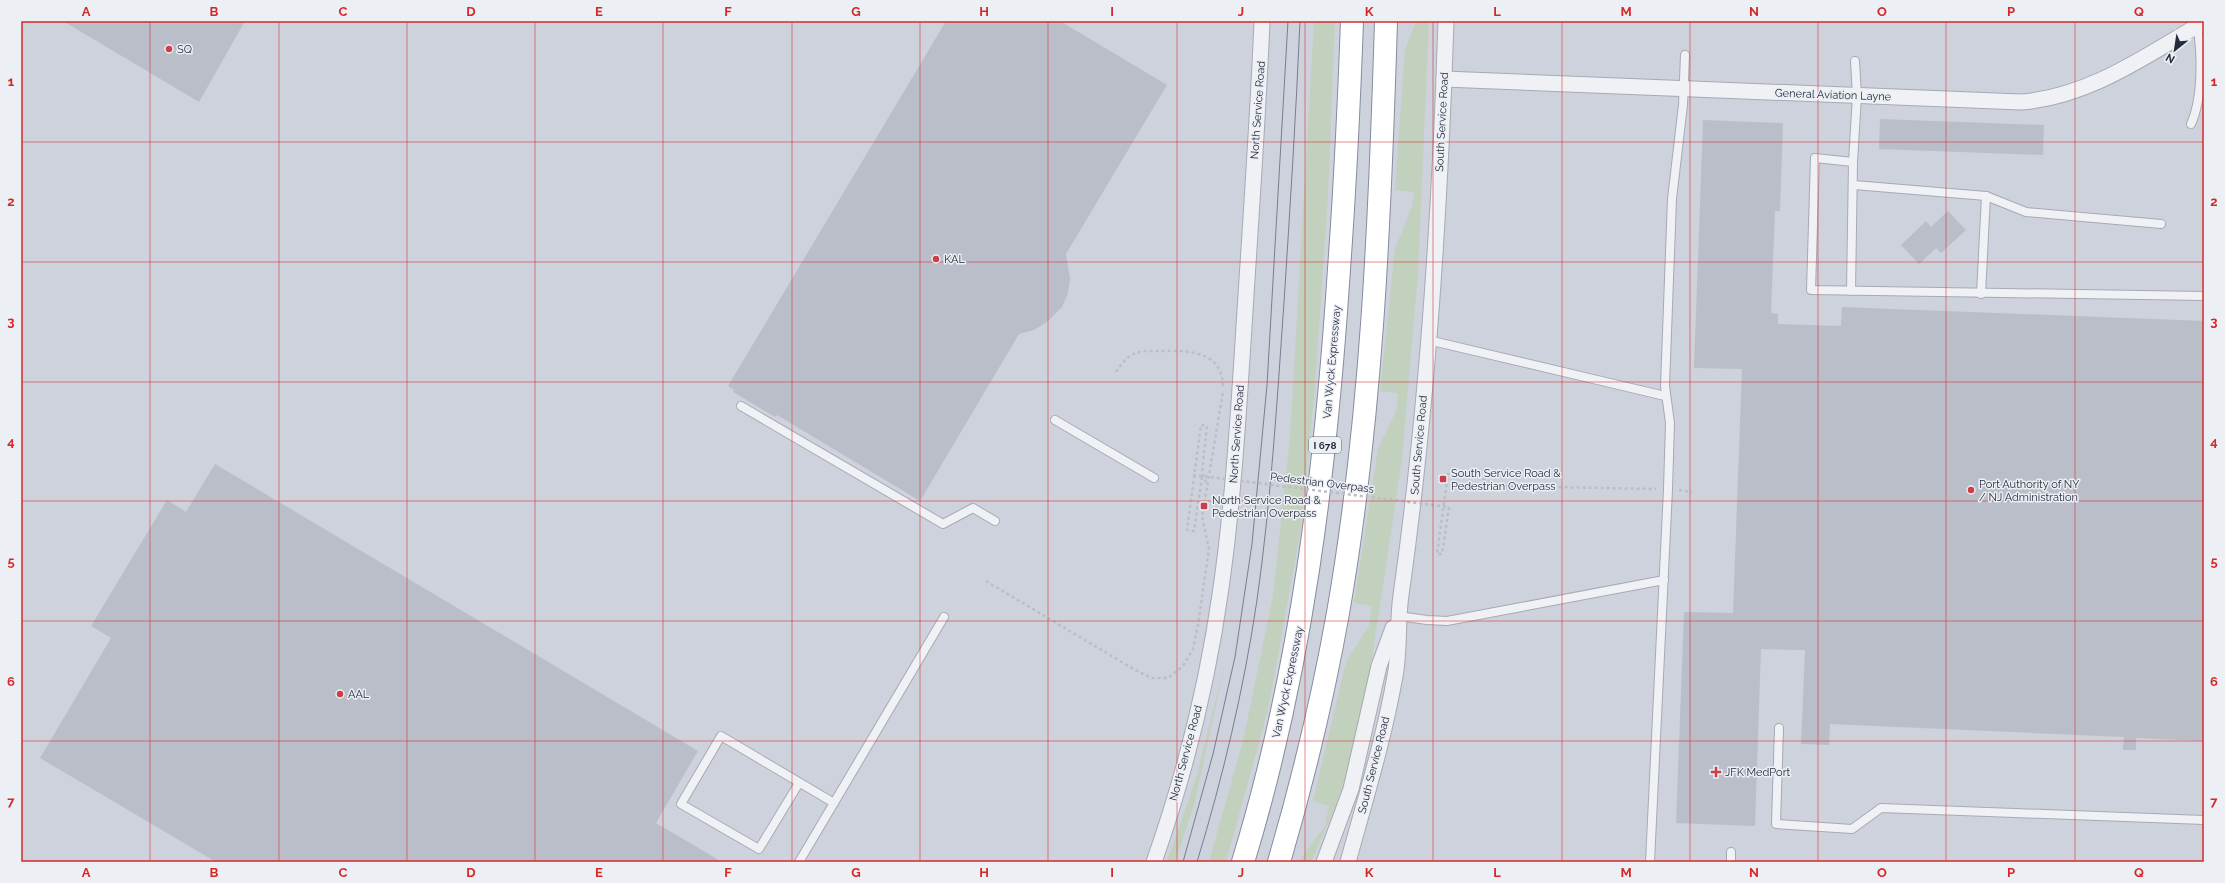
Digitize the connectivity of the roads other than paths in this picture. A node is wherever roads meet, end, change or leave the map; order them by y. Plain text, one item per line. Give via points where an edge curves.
1 (1262, 21) edge
2 (1352, 21) edge
3 (1386, 21) edge
4 (1446, 21) edge
5 (2199, 23) edge
6 (1685, 54) dead end
7 (1855, 61) dead end
8 (1444, 79) junction
9 (1685, 89) junction
10 (1857, 96) junction
11 (2191, 124) dead end
12 (1853, 162) junction
13 (1854, 185) junction
14 (1986, 196) junction
15 (2161, 224) dead end
16 (1851, 291) junction
17 (1981, 294) junction
18 (2204, 296) edge
19 (1428, 340) junction
20 (1665, 396) junction
21 (741, 406) dead end
22 (1055, 420) dead end
23 (1154, 478) dead end
24 (995, 521) dead end
25 (1664, 580) junction
26 (1398, 616) junction
27 (944, 617) dead end
28 (1779, 728) dead end
29 (799, 783) junction
30 (834, 803) junction
31 (2204, 820) edge
32 (1731, 852) dead end
33 (799, 862) edge
34 (1154, 862) edge
35 (1243, 862) edge
36 (1279, 862) edge
37 (1324, 862) edge
38 (1348, 862) edge
39 (1650, 862) edge
40 (1731, 862) edge

1 - 34 street, North Service Road via 1239,424 1227,548 1215,628 1195,723 1180,781
2 - 35 highway, Van Wyck Expressway / I 678 via 1336,326 1318,504 1304,599 1283,709
3 - 36 highway via 1375,257 1355,494 1338,612 1321,699
4 - 8 street, South Service Road
5 - 10 street, General Aviation Layne via 2094,83 2052,98 2003,102
5 - 11 lane via 2198,110
6 - 9 lane
7 - 10 lane
8 - 9 street, General Aviation Layne
8 - 19 street, South Service Road
9 - 10 street, General Aviation Layne
9 - 20 lane via 1673,192
10 - 12 lane
12 - 13 lane
12 - 16 lane via 1815,158 1811,290
13 - 14 lane
13 - 16 lane
14 - 15 lane via 2026,212
14 - 17 lane
16 - 17 lane
17 - 18 lane
19 - 20 lane
19 - 26 street, South Service Road via 1417,476
20 - 25 lane via 1670,423
21 - 24 lane via 943,524 973,508
22 - 23 lane
25 - 26 lane via 1447,621
25 - 39 lane
26 - 37 street via 1379,666 1347,803
26 - 38 street, South Service Road via 1396,673
27 - 30 lane
28 - 31 lane via 1776,824 1852,828 1881,808
29 - 29 lane via 721,736 681,804 760,849
29 - 30 lane
30 - 33 lane
32 - 40 lane

